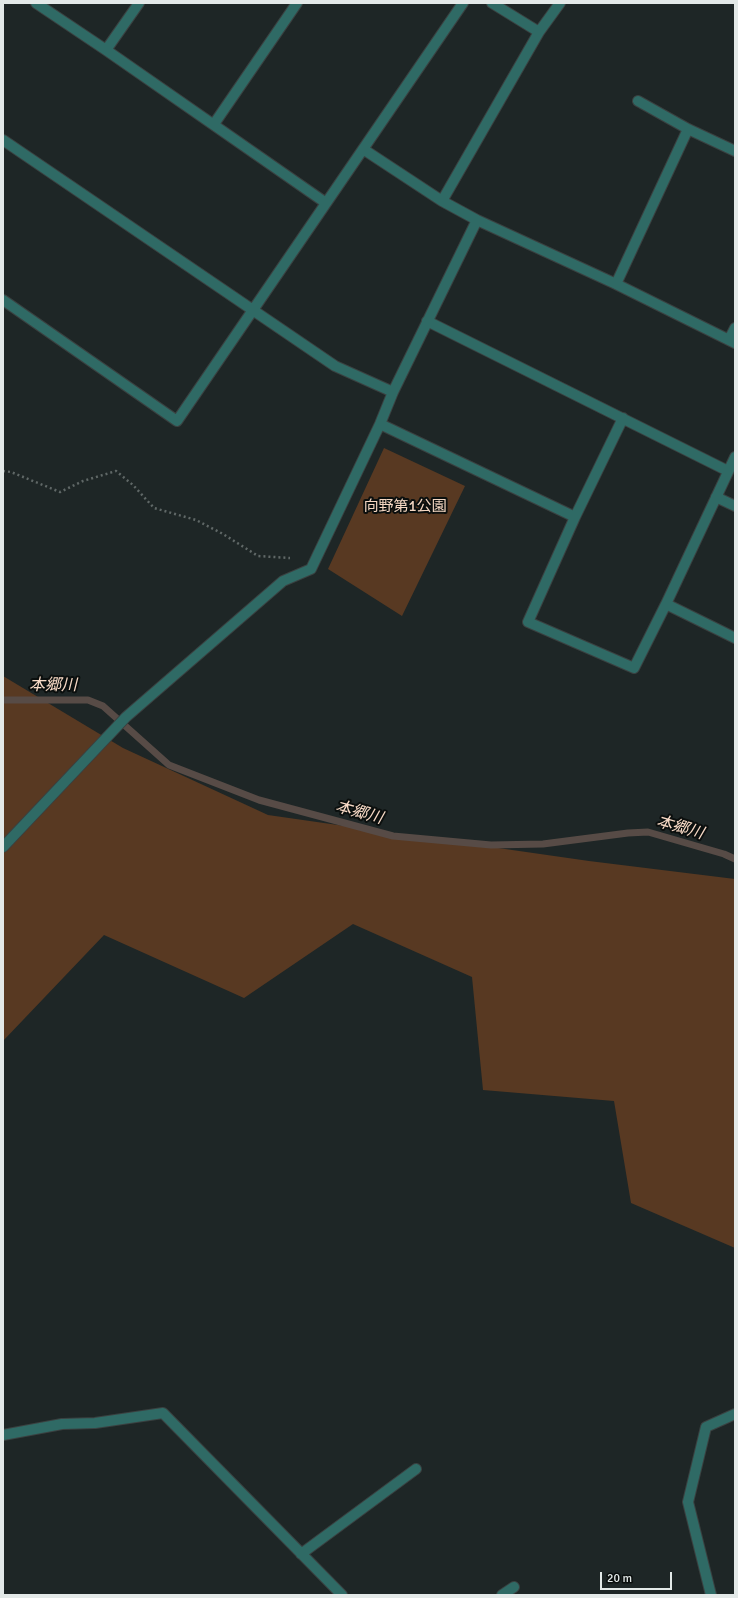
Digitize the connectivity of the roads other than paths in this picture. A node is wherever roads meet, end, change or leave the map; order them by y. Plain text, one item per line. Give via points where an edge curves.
1 (36, 3) edge
2 (139, 3) edge
3 (297, 3) edge
4 (463, 3) edge
5 (492, 3) edge
6 (560, 3) edge
7 (539, 32) junction
8 (106, 50) junction
9 (638, 102) dead end
10 (214, 124) junction
11 (688, 129) junction
12 (3, 140) edge
13 (363, 149) junction
14 (735, 151) edge
15 (442, 201) junction
16 (326, 203) junction
17 (477, 220) junction
18 (616, 284) junction
19 (3, 300) edge
20 (253, 311) junction
21 (427, 321) junction
22 (735, 328) edge
23 (732, 341) edge
24 (392, 392) junction
25 (623, 418) junction
26 (380, 424) junction
27 (735, 457) edge
28 (728, 471) junction
29 (716, 497) junction
30 (735, 506) edge
31 (575, 517) junction
32 (666, 604) junction
33 (735, 638) edge
34 (3, 847) edge
35 (735, 1414) edge
36 (3, 1435) edge
37 (416, 1469) dead end
38 (301, 1554) junction
39 (514, 1586) dead end
40 (342, 1595) edge
41 (502, 1595) edge
42 (711, 1595) edge

1 - 8 street
2 - 8 street
3 - 10 street
4 - 13 street
5 - 7 street
6 - 7 street
7 - 15 street
8 - 10 street
9 - 11 street
10 - 16 street
11 - 14 street
11 - 18 street
12 - 20 street
13 - 15 street
13 - 16 street
15 - 17 street
16 - 20 street
17 - 18 street
17 - 21 street
18 - 23 street
19 - 20 street via 177,421
20 - 24 street via 335,366
21 - 24 street
21 - 25 street
22 - 23 street
24 - 26 street
25 - 28 street
25 - 31 street
26 - 31 street
26 - 34 street via 311,569 283,581 126,718
27 - 28 street
28 - 29 street
29 - 30 street
29 - 32 street
31 - 32 street via 528,622 634,668
32 - 33 street
35 - 42 street via 706,1427 688,1502
36 - 38 street via 62,1424 95,1423 162,1413
37 - 38 street
38 - 40 street
39 - 41 street

